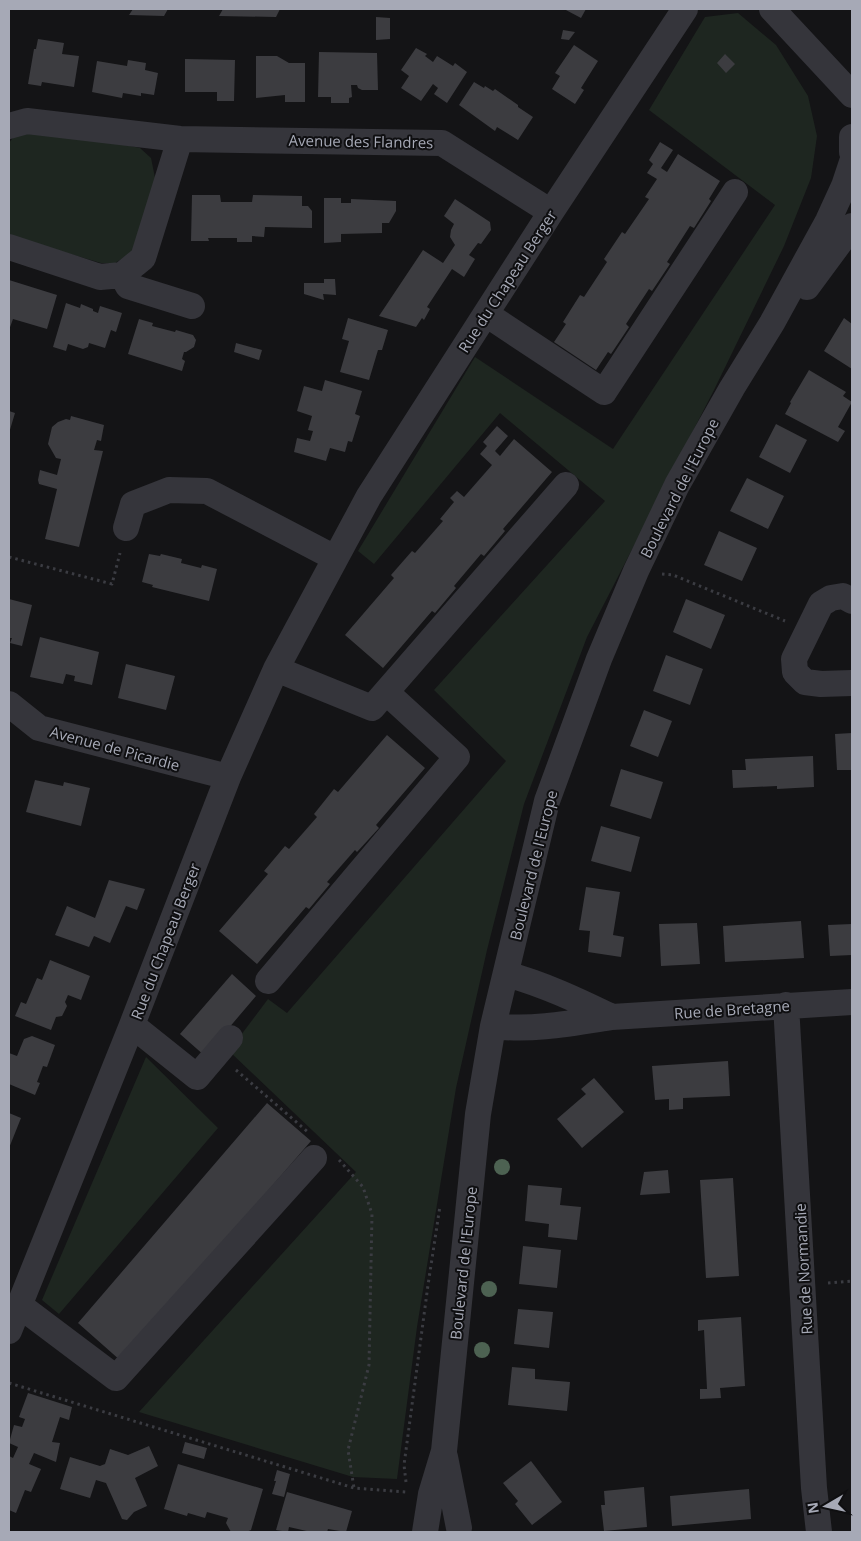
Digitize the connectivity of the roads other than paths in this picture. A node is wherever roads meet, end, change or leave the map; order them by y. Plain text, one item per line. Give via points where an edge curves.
1 (685, 9) edge
2 (772, 9) edge
3 (852, 94) edge
4 (9, 126) edge
5 (852, 137) edge
6 (180, 139) junction
7 (852, 152) edge
8 (852, 162) edge
9 (735, 192) dead end
10 (551, 212) junction
11 (852, 226) edge
12 (9, 247) edge
13 (122, 275) junction
14 (192, 306) dead end
15 (486, 314) junction
16 (772, 323) junction
17 (566, 485) dead end
18 (126, 528) road end
19 (335, 558) junction
20 (852, 601) edge
21 (276, 669) junction
22 (852, 683) edge
23 (386, 692) junction
24 (9, 704) edge
25 (228, 777) junction
26 (506, 974) junction
27 (268, 981) dead end
28 (852, 1002) edge
29 (786, 1005) junction
30 (612, 1017) junction
31 (132, 1025) junction
32 (493, 1026) junction
33 (223, 1046) road end
34 (319, 1152) road end
35 (19, 1305) junction
36 (9, 1330) edge
37 (444, 1451) junction
38 (463, 1530) edge
39 (425, 1532) edge
40 (819, 1532) edge

1 - 10 street, Rue du Chapeau Berger
2 - 3 street
4 - 6 street, Avenue des Flandres via 27,121
5 - 7 street
6 - 10 street, Avenue des Flandres via 442,143
6 - 13 street via 144,258
8 - 16 street, Boulevard de l'Europe via 828,221
9 - 15 street via 604,392
10 - 15 street, Rue du Chapeau Berger
11 - 16 street, Boulevard de l'Europe via 799,297
12 - 13 street via 100,277
13 - 14 street via 128,286
15 - 19 street, Rue du Chapeau Berger via 369,496
16 - 26 street, Boulevard de l'Europe via 677,485 599,660 548,801
17 - 23 street
18 - 19 street via 133,504 169,490 207,491
19 - 21 street, Rue du Chapeau Berger
20 - 22 street via 843,596 821,604 794,659 795,672 805,682
21 - 23 street via 372,708
21 - 25 street, Rue du Chapeau Berger
23 - 27 street via 457,757
24 - 25 street, Avenue de Picardie via 39,728
25 - 31 street, Rue du Chapeau Berger
26 - 30 street, Rue de Bretagne
26 - 32 street, Boulevard de l'Europe
28 - 29 street, Rue de Bretagne
29 - 30 street, Rue de Bretagne
29 - 40 street, Rue de Normandie
30 - 32 street, Rue de Bretagne via 510,1029
31 - 33 street via 197,1077
31 - 35 street, Rue du Chapeau Berger
32 - 37 street, Boulevard de l'Europe via 478,1114
34 - 35 street via 116,1378
35 - 36 street, Rue du Chapeau Berger
37 - 38 street, Boulevard de l'Europe
37 - 39 street, Boulevard de l'Europe via 431,1494
38 - 39 street via 442,1526

